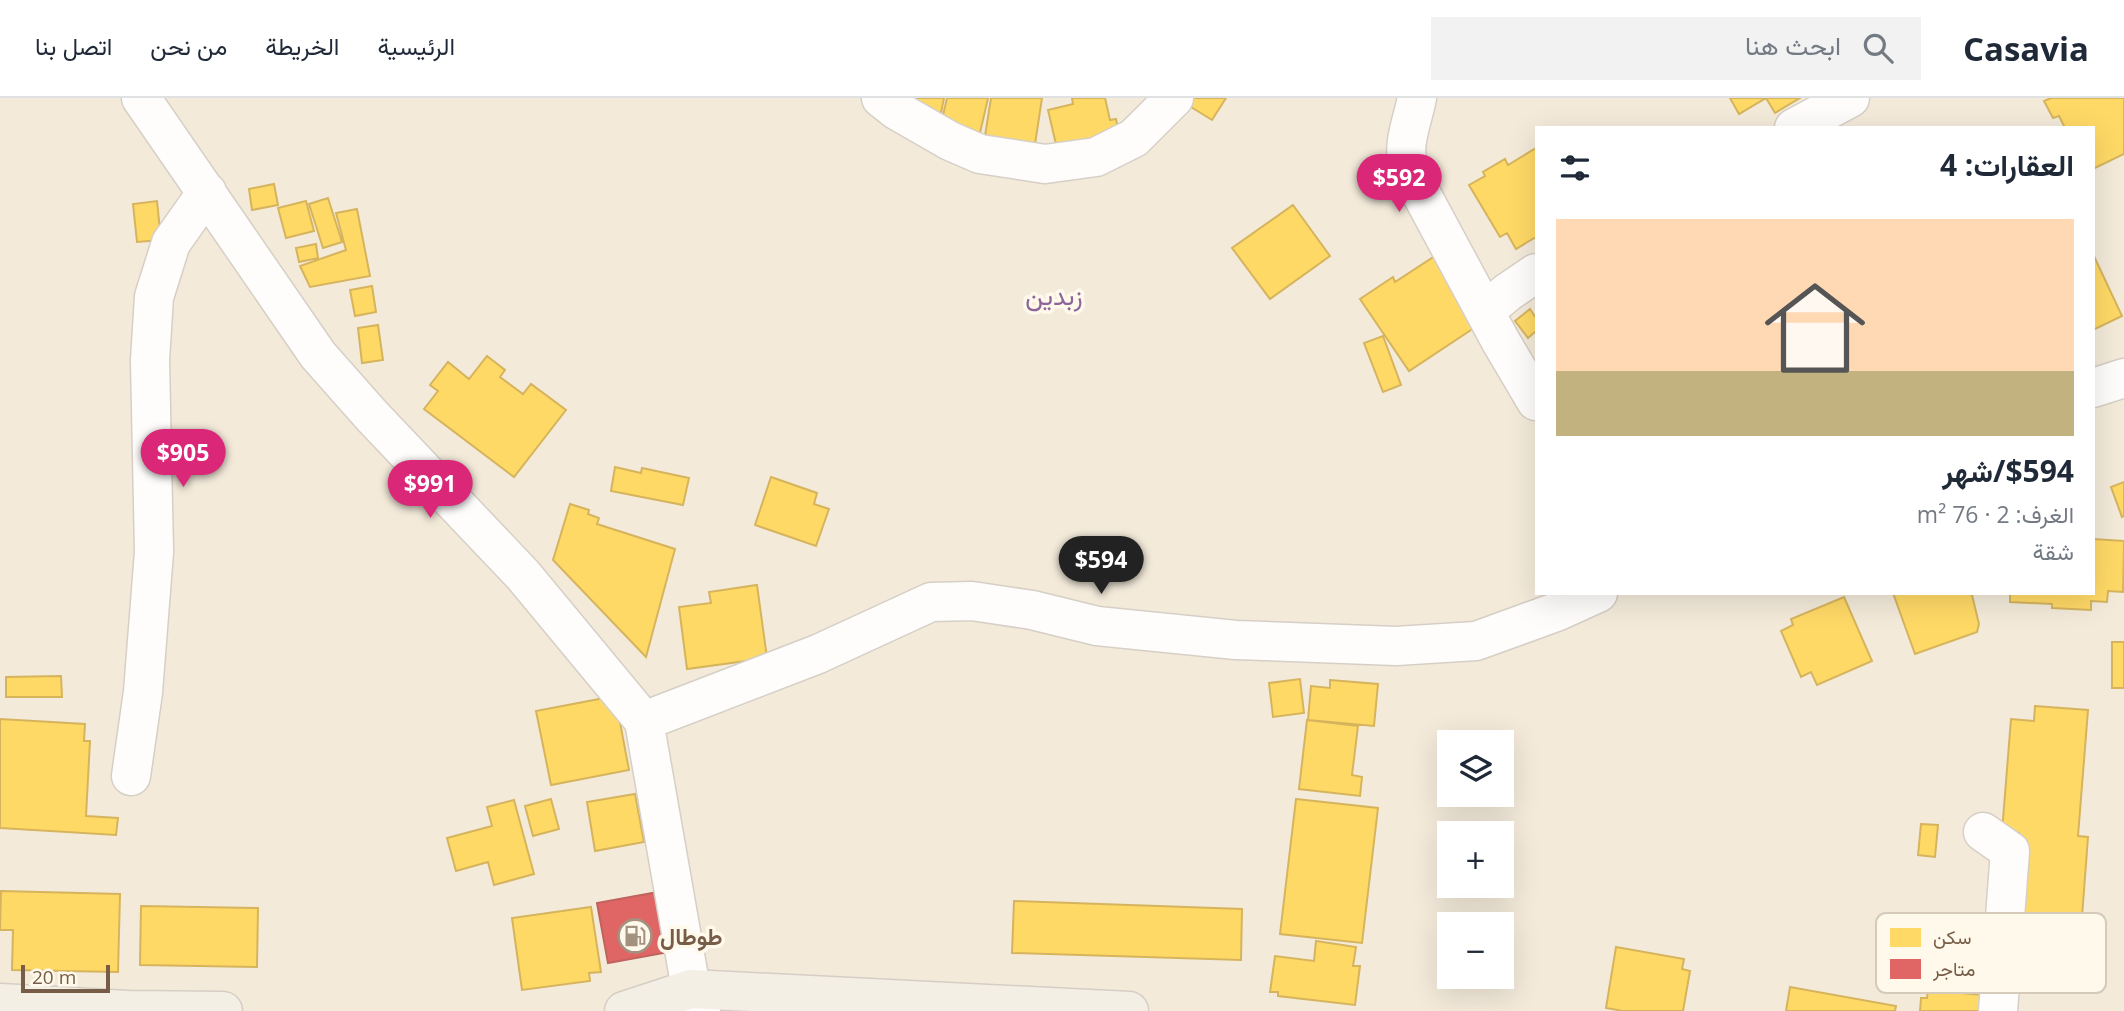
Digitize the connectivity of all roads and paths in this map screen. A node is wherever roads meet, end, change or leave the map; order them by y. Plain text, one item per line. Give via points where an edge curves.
1 (141, 98) edge
2 (881, 98) edge
3 (1174, 98) edge
4 (1418, 98) edge
5 (1850, 98) edge
6 (1798, 126) edge
7 (207, 192) junction
8 (1535, 274) edge
9 (1485, 312) junction
10 (2124, 379) edge
11 (2095, 387) edge
12 (1535, 399) edge
13 (1594, 595) edge
14 (643, 720) junction
15 (131, 776) dead end
16 (1983, 832) dead end
17 (2005, 913) edge
18 (1998, 993) edge
19 (696, 1000) edge
20 (0, 1003) edge
21 (223, 1011) edge
22 (624, 1011) edge
23 (1129, 1011) edge
24 (1997, 1011) edge

1 - 7 street
2 - 3 street via 950,141 980,153 1045,164 1096,157 1135,138
4 - 9 street via 1406,143 1409,171
5 - 6 street
7 - 14 street via 318,355 523,575
7 - 15 street via 171,243 155,297 150,360 154,552
8 - 9 street
9 - 12 street
10 - 11 street
13 - 14 street via 1476,641 1396,646 1236,639 1097,626 972,601 931,602 818,654
14 - 19 street
16 - 17 street via 2010,850
18 - 24 street
19 - 22 main road
19 - 23 main road
20 - 21 main road

